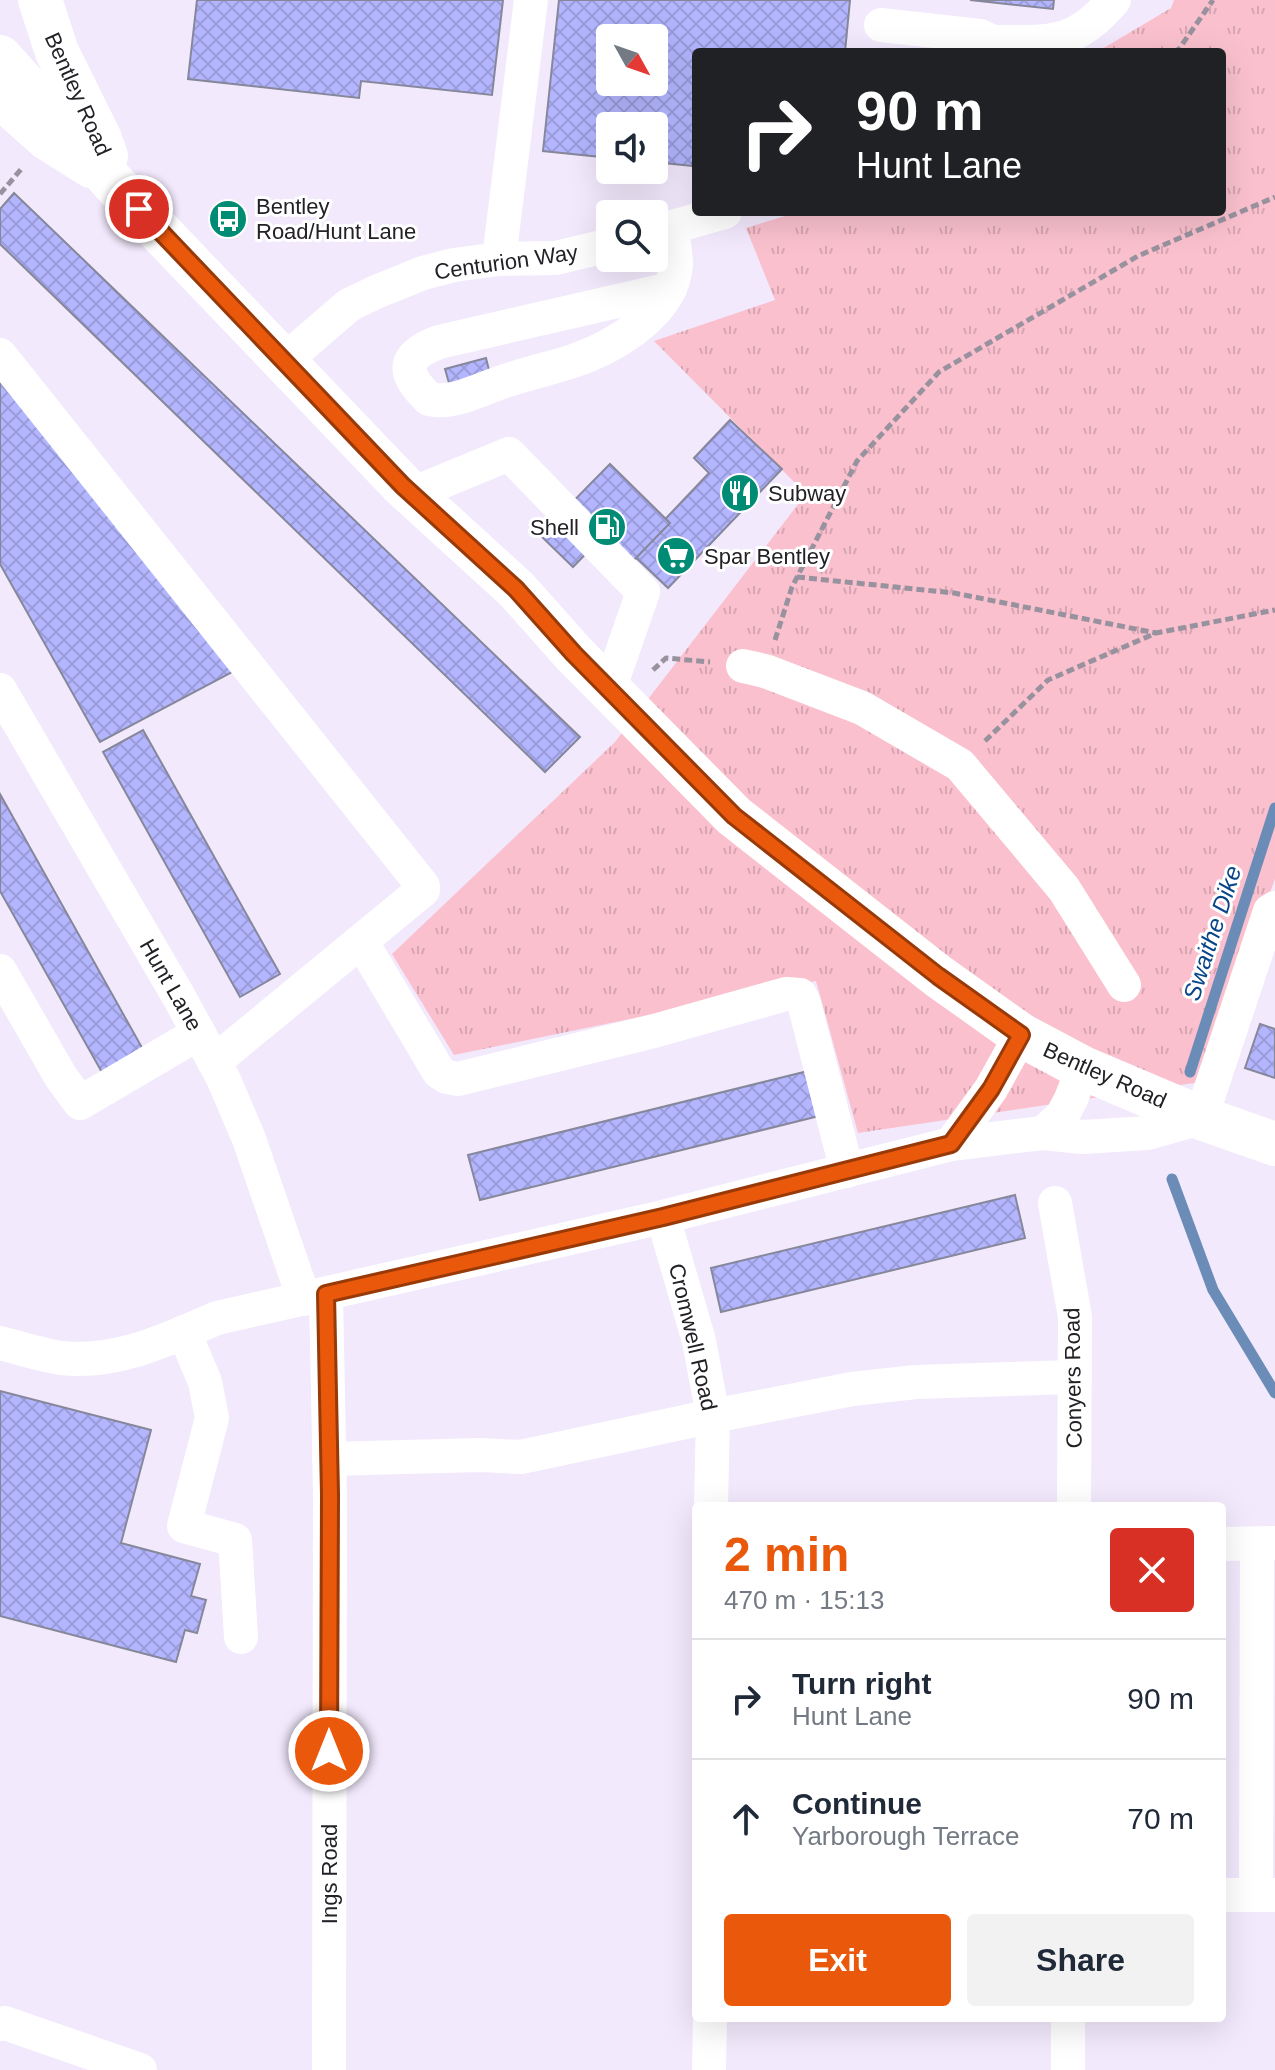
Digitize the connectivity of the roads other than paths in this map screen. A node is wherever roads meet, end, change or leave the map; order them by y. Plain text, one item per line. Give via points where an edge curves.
1 (40, 0) edge
2 (531, 0) edge
3 (1114, 0) edge
4 (881, 25) dead end
5 (994, 48) edge
6 (0, 57) edge
7 (0, 103) edge
8 (118, 188) junction
9 (711, 216) edge
10 (668, 229) edge
11 (668, 243) edge
12 (596, 249) edge
13 (499, 259) junction
14 (670, 289) junction
15 (0, 355) edge
16 (284, 361) junction
17 (412, 494) junction
18 (754, 668) road end
19 (0, 690) edge
20 (616, 696) junction
21 (1275, 908) edge
22 (361, 941) junction
23 (0, 971) edge
24 (1124, 985) dead end
25 (1021, 1035) junction
26 (207, 1048) junction
27 (1083, 1068) junction
28 (1201, 1118) junction
29 (1043, 1133) junction
30 (951, 1144) junction
31 (1275, 1144) edge
32 (847, 1171) junction
33 (1055, 1203) dead end
34 (663, 1217) junction
35 (315, 1296) junction
36 (184, 1332) junction
37 (0, 1343) edge
38 (1075, 1377) junction
39 (713, 1416) junction
40 (329, 1459) junction
41 (711, 1502) edge
42 (1074, 1502) edge
43 (1226, 1544) edge
44 (1266, 1544) edge
45 (241, 1637) dead end
46 (1226, 1895) edge
47 (1266, 1895) edge
48 (710, 2022) edge
49 (1068, 2022) edge
50 (0, 2024) edge
51 (140, 2070) edge
52 (329, 2070) edge
53 (709, 2070) edge
54 (1068, 2070) edge

1 - 8 highway, Bentley Road via 57,52
2 - 13 street
3 - 5 street via 1080,32 1047,42 999,42
4 - 5 street via 980,36
6 - 8 highway, Bentley Road
7 - 8 street, Bentley Road via 44,142
8 - 16 highway, Bentley Road
9 - 10 street
11 - 14 street via 676,264
12 - 13 street, Centurion Way via 546,260
13 - 16 street, Centurion Way via 423,273 376,292 349,305
14 - 14 street via 628,334 578,359 450,400 429,399 411,379 411,360 439,342
15 - 22 street via 423,886
16 - 17 highway, Bentley Road
17 - 20 highway, Bentley Road via 516,589
17 - 20 street via 509,454 643,592
18 - 24 street via 862,708 960,765 1064,889
19 - 26 street, Hunt Lane
20 - 25 highway, Bentley Road via 734,816
21 - 28 street
22 - 26 street
22 - 32 street via 439,1072 458,1079 786,994 800,995
23 - 26 street via 80,1103
25 - 27 highway, Bentley Road
25 - 30 street
26 - 35 street, Hunt Lane
27 - 28 highway, Bentley Road
27 - 29 street via 1062,1116
28 - 29 street via 1148,1133
28 - 31 highway, Bentley Road
29 - 30 street
30 - 32 street
32 - 34 street
33 - 38 street, Conyers Road via 1075,1317
34 - 35 street
34 - 39 street, Cromwell Road via 699,1341
35 - 36 street via 217,1318
35 - 40 street, Ings Road
36 - 37 street via 127,1354 88,1359 58,1358
36 - 45 street via 205,1382 212,1418 184,1526 235,1540
38 - 39 street via 916,1382
38 - 42 street, Conyers Road
39 - 40 street via 521,1457
39 - 41 street, Cromwell Road
40 - 52 street, Ings Road
43 - 44 street
44 - 47 street
46 - 47 street
48 - 53 street
49 - 54 street
50 - 51 street

